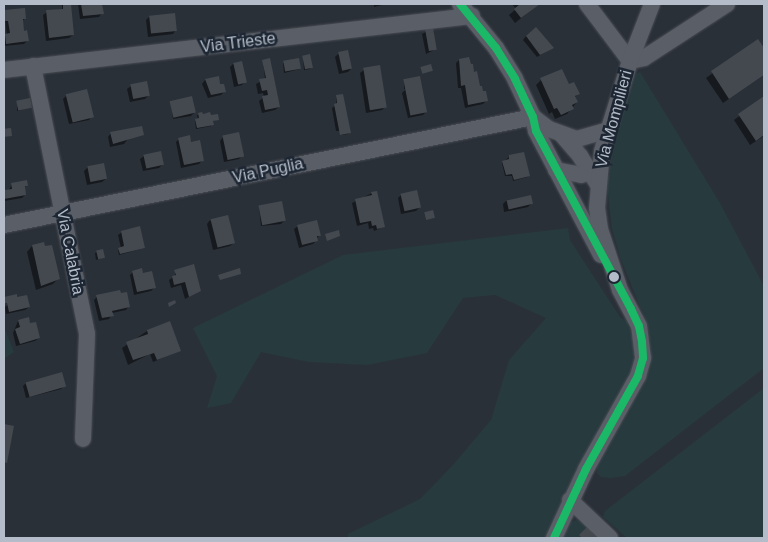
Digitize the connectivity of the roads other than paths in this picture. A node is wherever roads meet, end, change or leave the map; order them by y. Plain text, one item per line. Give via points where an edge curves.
1 (460, 4) edge
2 (587, 4) edge
3 (652, 4) edge
4 (727, 4) edge
5 (472, 16) junction
6 (630, 61) junction
7 (33, 66) junction
8 (4, 70) edge
9 (533, 117) junction
10 (608, 130) junction
11 (562, 135) junction
12 (556, 170) junction
13 (596, 175) junction
14 (63, 213) junction
15 (4, 225) edge
16 (620, 290) junction
17 (83, 439) dead end
18 (570, 500) junction
19 (554, 538) edge
20 (610, 538) edge

1 - 5 street
2 - 6 street
3 - 6 street, Via Mompilieri
4 - 6 street via 644,58
5 - 7 street, Via Trieste
5 - 9 street via 516,79
6 - 10 street, Via Mompilieri
7 - 8 street, Via Trieste
7 - 14 street, Via Calabria
9 - 11 street
9 - 12 street via 536,131
9 - 14 street, Via Puglia
10 - 11 street via 577,139
10 - 13 street, Via Mompilieri
11 - 13 street
12 - 13 street
12 - 16 street
13 - 16 street, Via Mompilieri via 600,229
14 - 15 street, Via Puglia
14 - 17 street, Via Calabria via 87,334
16 - 18 street, Via Mompilieri via 639,326 643,358 634,383
18 - 19 street, Via Mompilieri
18 - 20 street

